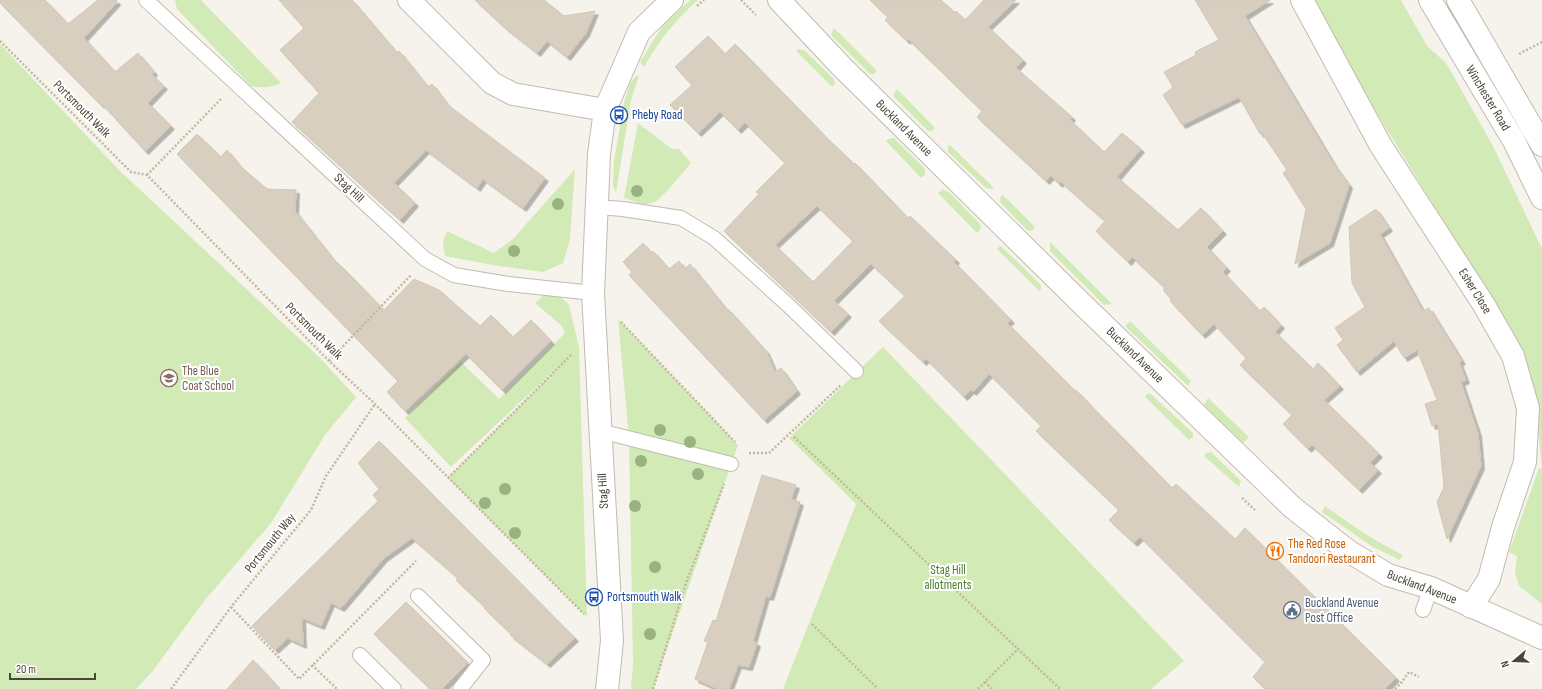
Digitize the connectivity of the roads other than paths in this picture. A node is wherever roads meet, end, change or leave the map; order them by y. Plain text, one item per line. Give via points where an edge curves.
1 (146, 0) edge
2 (409, 0) edge
3 (672, 0) edge
4 (779, 0) edge
5 (1302, 0) edge
6 (1430, 0) edge
7 (1458, 0) edge
8 (605, 110) junction
9 (1542, 145) edge
10 (1542, 198) edge
11 (597, 207) junction
12 (593, 293) junction
13 (856, 371) road end
14 (600, 431) junction
15 (731, 464) road end
16 (1431, 588) junction
17 (418, 596) dead end
18 (1471, 607) junction
19 (1423, 610) dead end
20 (1542, 638) edge
21 (360, 655) dead end
22 (394, 689) edge
23 (460, 689) edge
24 (607, 689) edge

1 - 12 lane, Stag Hill via 425,259 454,275
2 - 8 street via 492,84 513,94
3 - 8 street, Stag Hill via 640,32
4 - 16 street, Buckland Avenue via 841,66 1292,507 1348,551 1388,575
5 - 18 street, Esher Close via 1381,146 1484,305 1513,356 1528,408 1525,462 1489,579
6 - 10 street, Winchester Road via 1514,141
7 - 9 street, Winchester Road
8 - 11 street, Stag Hill via 599,154
11 - 12 street, Stag Hill
11 - 13 lane via 681,218 714,238
12 - 14 street, Stag Hill
14 - 15 lane
14 - 24 street, Stag Hill via 612,641
16 - 18 street, Buckland Avenue
16 - 19 lane
17 - 23 lane via 483,660
18 - 20 street, Buckland Avenue
21 - 22 lane

